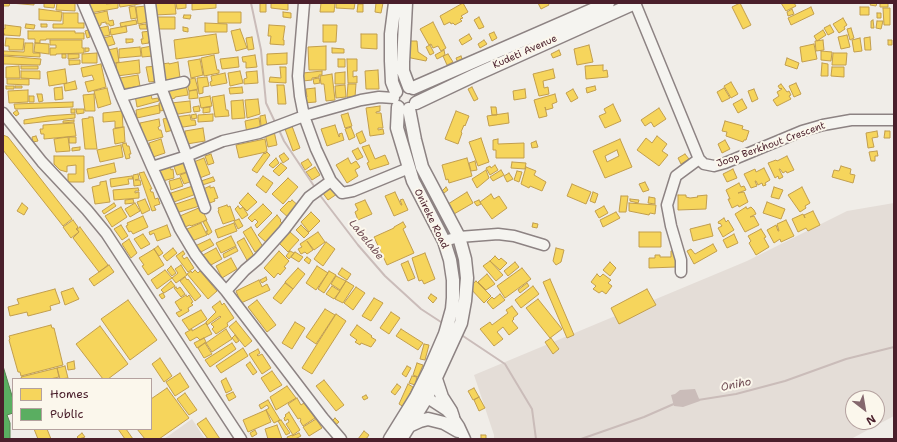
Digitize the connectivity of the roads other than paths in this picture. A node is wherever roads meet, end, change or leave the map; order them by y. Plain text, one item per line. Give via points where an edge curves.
1 (83, 3) edge
2 (150, 3) edge
3 (304, 3) edge
4 (395, 3) edge
5 (406, 3) edge
6 (608, 3) edge
7 (635, 3) edge
8 (184, 82) dead end
9 (161, 87) junction
10 (411, 87) junction
11 (121, 96) junction
12 (403, 102) junction
13 (3, 113) edge
14 (304, 116) junction
15 (894, 120) edge
16 (187, 156) junction
17 (699, 159) junction
18 (152, 168) junction
19 (409, 168) junction
20 (331, 181) junction
21 (204, 208) dead end
22 (459, 237) junction
23 (444, 241) junction
24 (544, 245) dead end
25 (681, 272) dead end
26 (226, 291) junction
27 (450, 336) junction
28 (436, 379) junction
29 (422, 397) junction
30 (453, 417) junction
31 (409, 426) junction
32 (462, 436) edge
33 (336, 438) edge
34 (241, 439) edge
35 (390, 439) edge
36 (401, 439) edge

1 - 11 street
2 - 9 street
3 - 14 street via 298,76
4 - 12 main road, Onireke Road via 391,34 392,82
5 - 10 main road via 403,62
6 - 10 main road, Kudeti Avenue
7 - 12 main road, Kudeti Avenue via 475,75
7 - 17 street
8 - 9 street
9 - 11 street
9 - 16 street
10 - 12 main road via 417,95
10 - 12 main road, Kudeti Avenue via 399,88
11 - 18 street
12 - 14 street via 379,97
12 - 19 main road, Onireke Road via 397,128
12 - 22 main road, Onireke Road via 422,167
13 - 34 street via 42,162 106,233
14 - 16 street via 272,128 223,141
14 - 20 street
15 - 17 street, Joop Berkhout Crescent via 851,120 823,125 714,166 704,164
16 - 18 street
16 - 21 street
17 - 25 street via 676,176 667,205 681,260
18 - 26 street via 180,229 195,254
19 - 20 street via 342,193
19 - 23 main road, Onireke Road via 420,196
20 - 26 street via 309,197 284,230
22 - 23 street
22 - 24 street via 509,235
22 - 27 main road, Onireke Road via 467,278 466,301 461,323
23 - 27 main road, Onireke Road via 453,280
26 - 33 street
27 - 28 main road, Onireke Road
27 - 29 main road, Onireke Road
28 - 29 main road, Onireke Road
28 - 30 main road
29 - 30 street via 446,410
29 - 31 main road, Onireke Road
29 - 32 street via 444,415
29 - 35 main road, Onireke Road
30 - 32 street via 460,426
31 - 32 main road via 428,419 444,423
31 - 36 main road, Onireke Road

